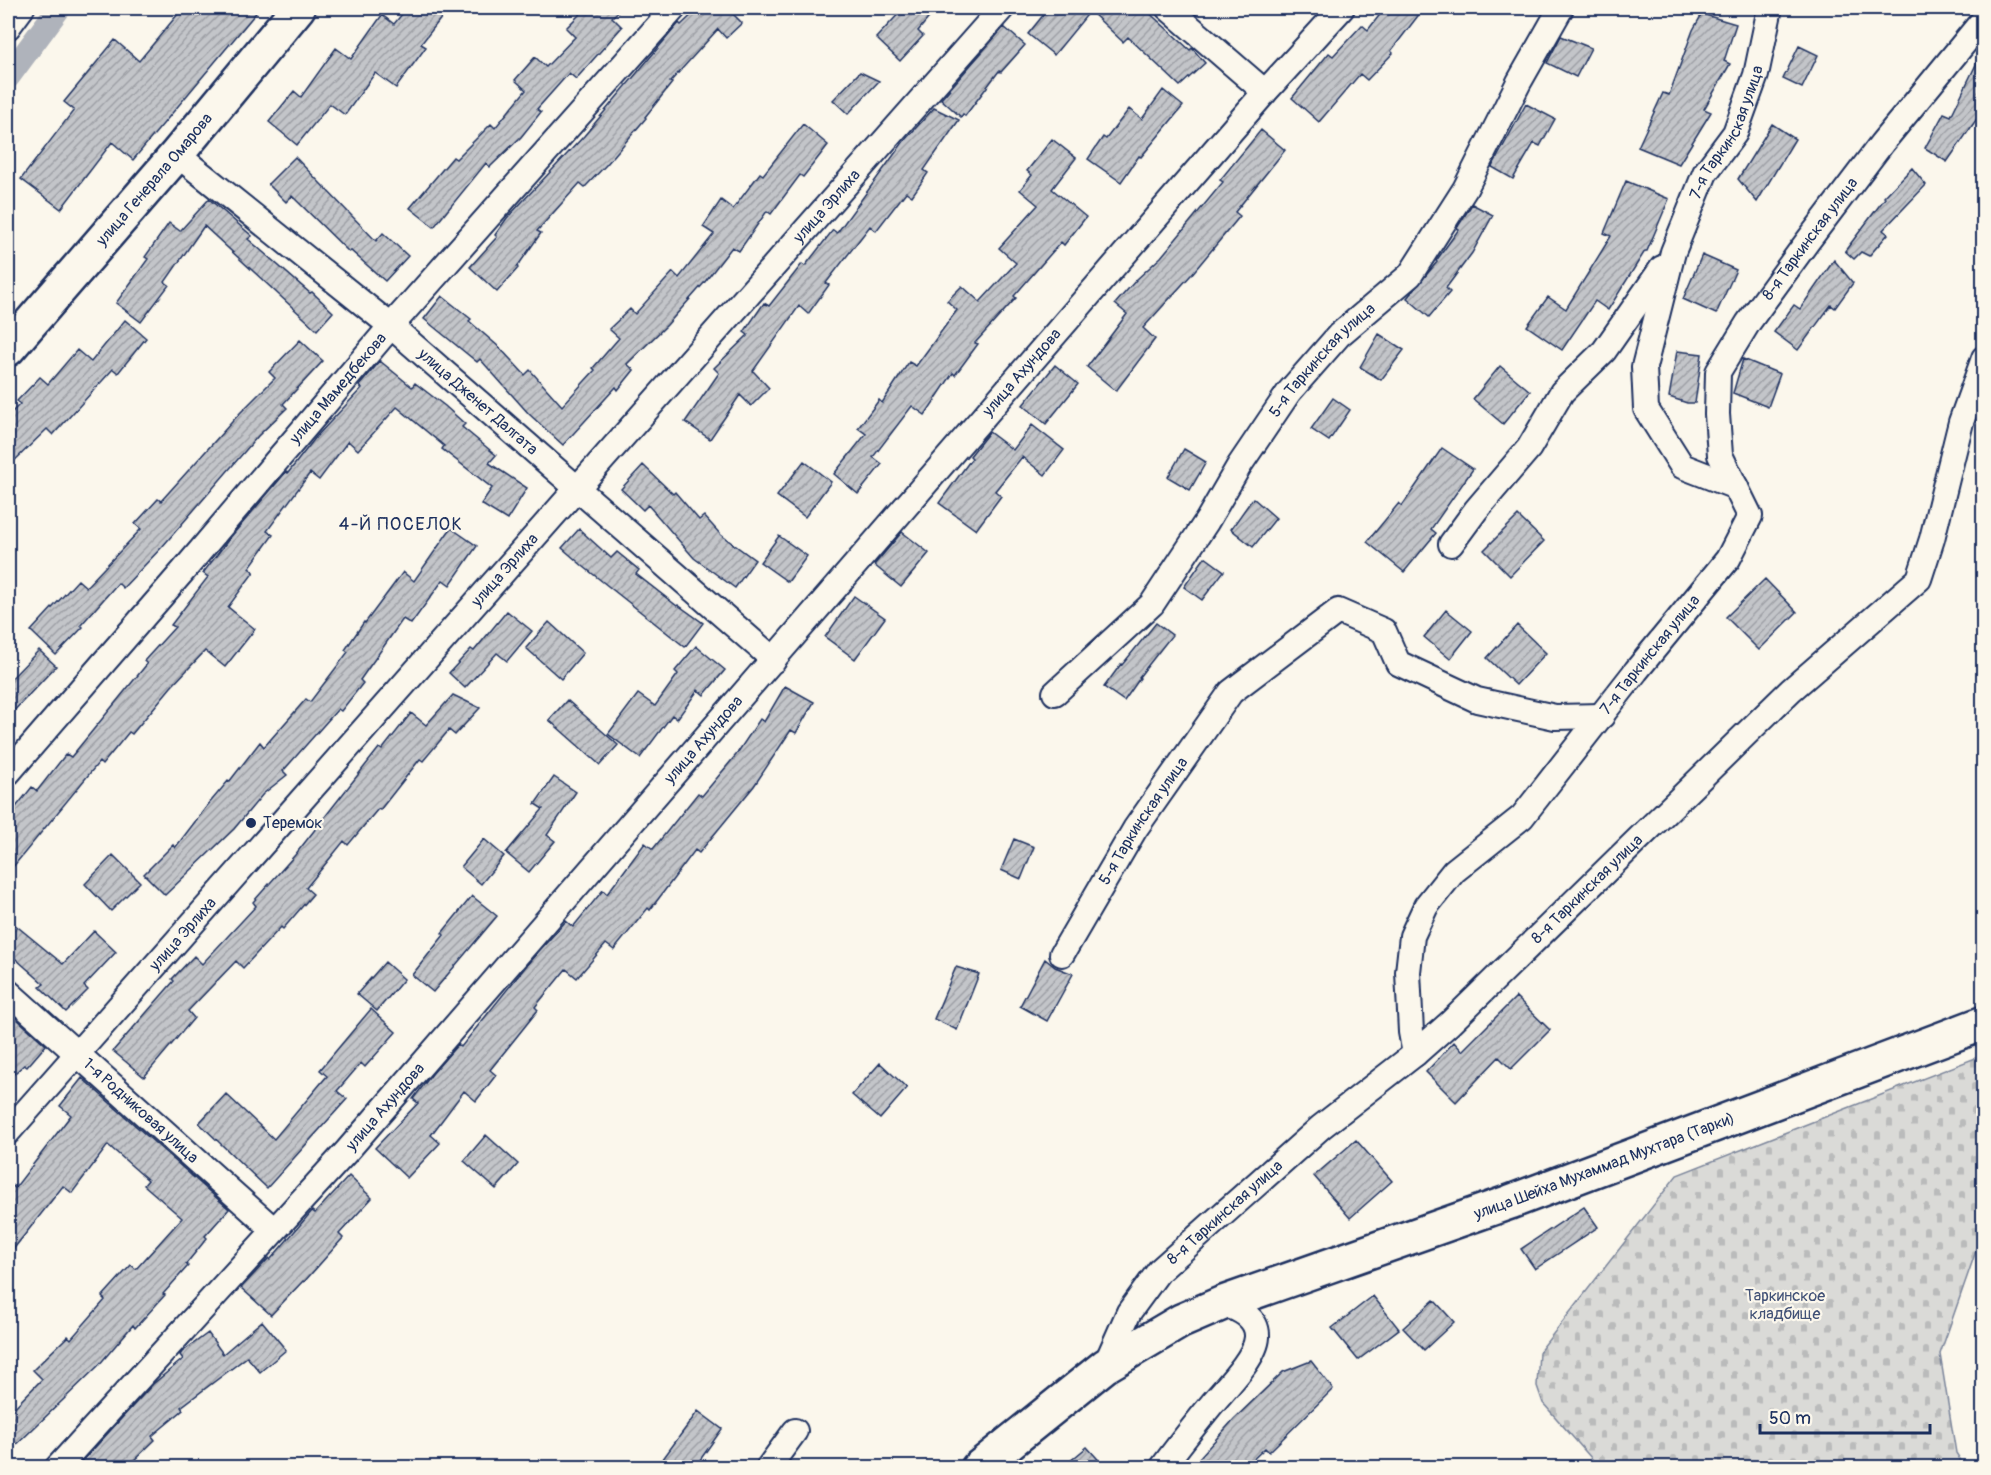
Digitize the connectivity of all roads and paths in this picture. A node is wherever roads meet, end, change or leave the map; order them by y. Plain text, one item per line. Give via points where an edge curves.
1 (22, 8) edge
2 (296, 8) edge
3 (674, 8) edge
4 (1002, 8) edge
5 (1168, 8) edge
6 (1342, 8) edge
7 (1561, 8) edge
8 (1770, 8) edge
9 (1983, 19) edge
10 (8, 27) edge
11 (1265, 92) junction
12 (176, 154) junction
13 (1673, 252) junction
14 (391, 326) junction
15 (8, 343) edge
16 (8, 349) edge
17 (1983, 358) edge
18 (1736, 487) junction
19 (578, 488) junction
20 (1451, 544) dead end
21 (774, 660) junction
22 (1055, 693) dead end
23 (1602, 716) junction
24 (8, 772) edge
25 (1062, 954) dead end
26 (8, 992) edge
27 (1983, 1023) edge
28 (75, 1053) junction
29 (1415, 1054) junction
30 (8, 1132) edge
31 (274, 1230) junction
32 (1223, 1303) junction
33 (1105, 1366) junction
34 (795, 1431) dead end
35 (57, 1467) edge
36 (768, 1467) edge
37 (978, 1467) edge
38 (1162, 1467) edge

1 - 10 street
2 - 12 street, улица Генерала Омарова
3 - 14 street, улица Мамедбекова
4 - 19 street, улица Эрлиха
5 - 11 street
6 - 11 street, улица Ахундова
7 - 22 street, 5-я Таркинская улица via 1465,189 1410,275 1339,335 1289,392 1152,604
8 - 13 street, 7-я Таркинская улица via 1756,75 1736,133 1705,173
9 - 18 street, 8-я Таркинская улица via 1807,242 1718,372 1719,455
11 - 21 street, улица Ахундова
12 - 14 street, улица Дженет Далгата
12 - 15 street, улица Генерала Омарова
12 - 16 street, улица Генерала Омарова
13 - 18 street, 7-я Таркинская улица via 1644,367 1646,409 1682,466
13 - 20 street, 7-я Таркинская улица via 1604,351 1562,392 1529,448
14 - 19 street, улица Дженет Далгата
14 - 24 street, улица Мамедбекова
17 - 29 street, 8-я Таркинская улица via 1961,422 1919,579 1791,690
18 - 23 street, 7-я Таркинская улица via 1750,516 1728,559
19 - 21 street, улица Дженет Далгата
19 - 28 street, улица Эрлиха
21 - 31 street, улица Ахундова
23 - 25 street, 5-я Таркинская улица via 1555,717 1477,700 1398,663 1384,631 1338,611 1231,692 1135,829
23 - 29 street, 7-я Таркинская улица via 1522,817 1454,871 1426,906 1412,936 1408,972
26 - 28 street, 1-я Родниковая улица
27 - 32 street, улица Шейха Мухаммад Мухтара (Тарки) via 1510,1202
28 - 30 street, улица Эрлиха
28 - 31 street, 1-я Родниковая улица
29 - 33 street, 8-я Таркинская улица via 1321,1127 1159,1271 1129,1312
31 - 35 street, улица Ахундова
32 - 33 street, улица Шейха Мухаммад Мухтара (Тарки) via 1181,1321
32 - 38 street via 1243,1311 1252,1321 1257,1336 1250,1357
33 - 37 street, улица Шейха Мухаммад Мухтара (Тарки)
34 - 36 street

